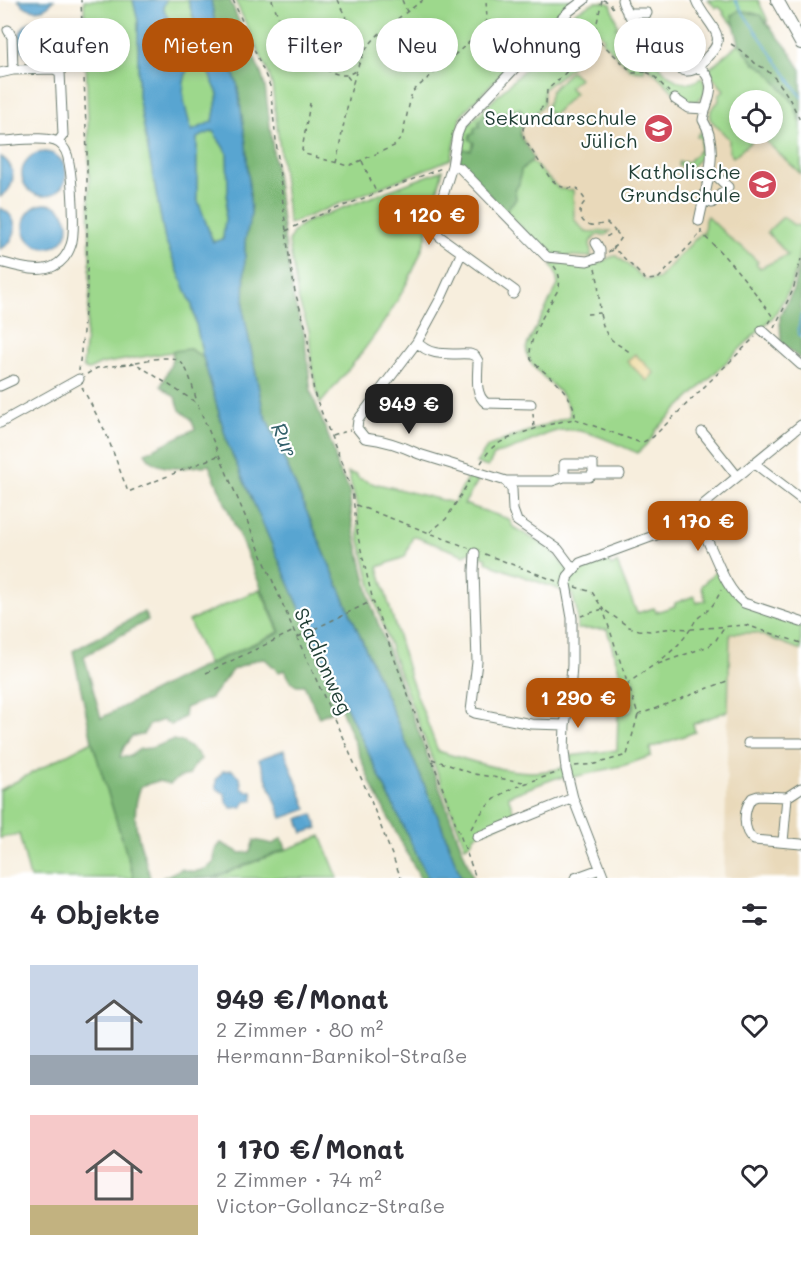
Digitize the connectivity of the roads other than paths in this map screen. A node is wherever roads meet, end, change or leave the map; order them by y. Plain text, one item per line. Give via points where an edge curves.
1 (584, 0) edge
2 (622, 0) edge
3 (696, 0) edge
4 (777, 0) edge
5 (627, 13) junction
6 (647, 13) dead end
7 (630, 18) edge
8 (705, 18) edge
9 (706, 19) edge
10 (8, 30) dead end
11 (801, 43) edge
12 (706, 59) edge
13 (13, 70) junction
14 (705, 72) edge
15 (0, 73) edge
16 (675, 99) road end
17 (705, 109) junction
18 (0, 141) edge
19 (58, 142) junction
20 (452, 166) junction
21 (709, 169) junction
22 (703, 200) junction
23 (699, 221) road end
24 (596, 243) road end
25 (460, 254) junction
26 (0, 262) edge
27 (513, 294) dead end
28 (766, 333) road end
29 (417, 342) junction
30 (801, 365) edge
31 (79, 379) road end
32 (13, 380) dead end
33 (0, 386) edge
34 (531, 404) road end
35 (0, 423) edge
36 (801, 425) edge
37 (702, 432) dead end
38 (754, 463) junction
39 (620, 474) dead end
40 (737, 476) junction
41 (506, 481) junction
42 (801, 499) edge
43 (690, 526) junction
44 (478, 552) road end
45 (573, 569) junction
46 (801, 622) edge
47 (565, 725) junction
48 (748, 743) dead end
49 (801, 744) edge
50 (801, 789) edge
51 (787, 797) junction
52 (573, 798) junction
53 (477, 837) dead end
54 (783, 842) junction
55 (801, 844) edge
56 (602, 874) edge
57 (575, 878) edge

1 - 20 street via 461,125
2 - 5 street
3 - 8 street
4 - 11 main road
5 - 6 street
5 - 7 street
9 - 12 street via 718,40
10 - 13 street via 12,37
13 - 15 street
13 - 19 street via 60,72 63,135
14 - 17 street via 712,86
16 - 17 street via 688,108
17 - 21 street via 703,120 712,149
18 - 19 street
19 - 26 street via 70,164 72,245 52,267 27,268
20 - 24 street via 460,168 547,257 587,261 600,257
20 - 25 street via 435,227 439,236
21 - 22 street
21 - 22 street via 728,187 712,203
22 - 23 street
25 - 27 street via 515,291
25 - 29 street
28 - 30 street
29 - 34 street via 432,353 475,356 478,392 486,403
29 - 41 street via 358,420 357,428 365,438
31 - 35 street
32 - 33 street
36 - 38 street
37 - 40 street
38 - 40 street
38 - 42 street
39 - 41 street
40 - 43 street via 704,504
41 - 45 street via 512,489 517,521 558,549
43 - 45 street via 634,543
43 - 46 street via 706,536 738,598
44 - 47 street via 474,572 477,662 471,711 531,724
45 - 47 street via 566,584 572,618
47 - 52 street via 566,769
48 - 49 street
50 - 51 street
51 - 54 street
51 - 54 street via 758,796 752,798 747,808 748,835 754,840
52 - 53 street
52 - 56 street
54 - 55 street
56 - 57 street

